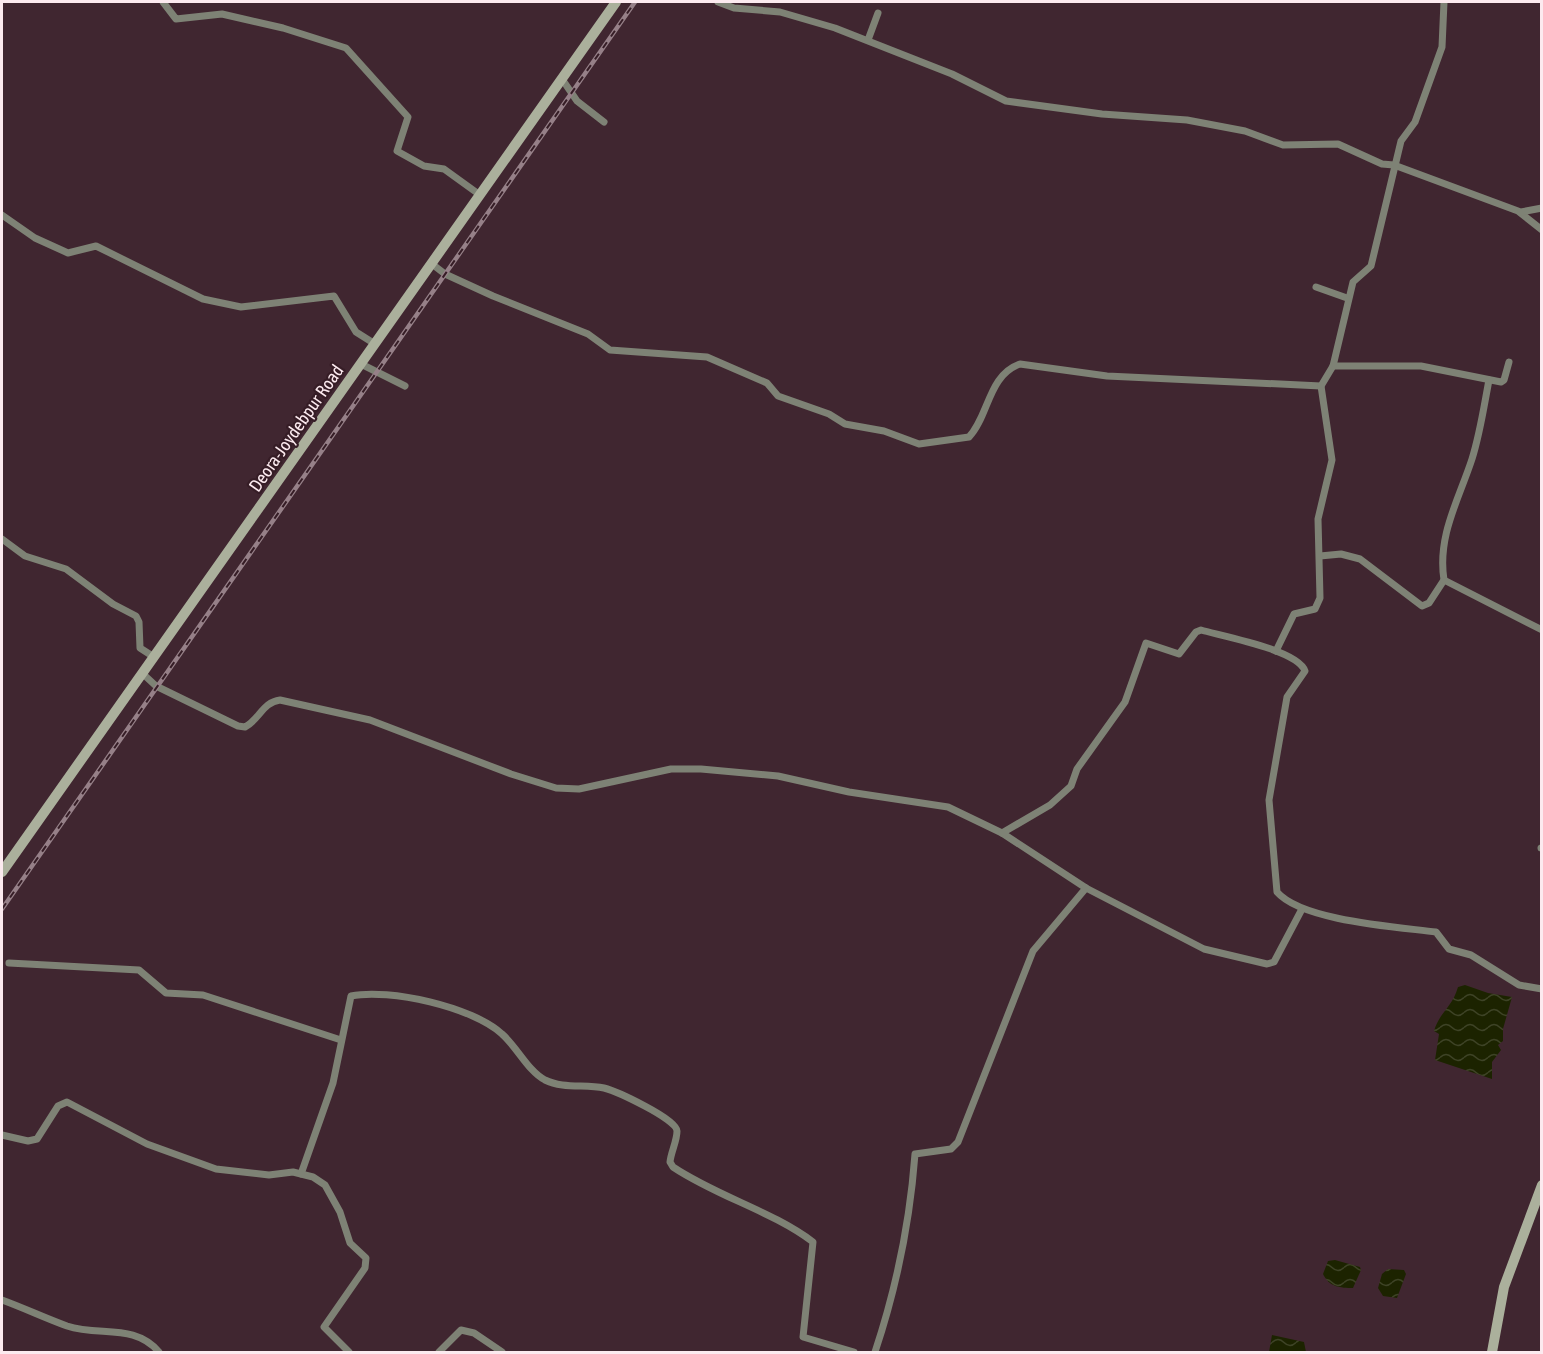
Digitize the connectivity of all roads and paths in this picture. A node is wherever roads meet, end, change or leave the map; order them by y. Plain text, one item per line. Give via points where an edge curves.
1 (163, 2) edge
2 (616, 2) edge
3 (718, 2) edge
4 (1444, 2) edge
5 (878, 13) dead end
6 (868, 40) junction
7 (562, 79) junction
8 (604, 122) dead end
9 (1394, 165) junction
10 (480, 195) junction
11 (1542, 208) edge
12 (1521, 212) junction
13 (2, 215) edge
14 (1542, 230) edge
15 (432, 264) junction
16 (1316, 287) dead end
17 (1347, 298) junction
18 (375, 344) junction
19 (1509, 362) dead end
20 (361, 364) junction
21 (1333, 366) junction
22 (1489, 381) junction
23 (405, 386) dead end
24 (1321, 386) junction
25 (2, 539) edge
26 (1320, 556) junction
27 (1444, 580) junction
28 (1542, 630) edge
29 (1276, 651) junction
30 (154, 657) junction
31 (142, 673) junction
32 (1002, 833) junction
33 (2, 872) edge
34 (1086, 888) junction
35 (1302, 909) junction
36 (9, 963) dead end
37 (1542, 989) edge
38 (341, 1040) junction
39 (2, 1135) edge
40 (302, 1173) junction
41 (1542, 1185) edge
42 (2, 1300) edge
43 (159, 1353) edge
44 (349, 1353) edge
45 (439, 1353) edge
46 (502, 1353) edge
47 (854, 1353) edge
48 (875, 1353) edge
49 (1492, 1353) edge

1 - 10 street via 176,19 222,14 283,28 349,50 408,117 397,151 424,166 444,169
2 - 7 street, Deora-Joydebpur Road
3 - 6 street via 734,8 780,12
4 - 9 street via 1442,46 1415,122 1401,141
5 - 6 street
6 - 9 street via 1006,101 1187,120 1245,131 1283,145 1338,144 1382,164
7 - 8 street via 577,101
7 - 10 street, Deora-Joydebpur Road
9 - 12 street
9 - 17 street via 1371,266 1353,282
10 - 15 street, Deora-Joydebpur Road
11 - 12 street
12 - 14 street
13 - 18 street via 35,238 68,253 96,246 203,299 241,307 334,296 356,332
15 - 18 street, Deora-Joydebpur Road
15 - 24 street via 445,274 588,334 610,350 707,357 767,383 778,396 829,414 845,424 884,430 919,444 969,437 999,379 1010,367 1020,364 1107,376
16 - 17 street
17 - 21 street
18 - 20 street, Deora-Joydebpur Road
19 - 22 street via 1504,380
20 - 23 street
20 - 30 street, Deora-Joydebpur Road
21 - 22 street via 1421,366
21 - 24 street
22 - 27 street via 1473,457 1447,528 1441,560
24 - 26 street via 1332,460 1318,519
25 - 30 street via 25,556 66,569 136,616 140,622 140,648
26 - 27 street via 1341,554 1360,559 1422,606 1429,603
26 - 29 street via 1318,604 1315,609 1295,613
27 - 28 street
29 - 32 street via 1201,630 1181,654 1146,644 1125,702 1077,769 1071,786 1050,805
29 - 35 street via 1301,664 1305,671 1287,697 1269,800 1277,892
30 - 31 street, Deora-Joydebpur Road
31 - 32 street via 156,686 238,726 250,724 267,704 280,700 370,720 556,788 579,789 670,769 778,776 849,792 948,807
31 - 33 street, Deora-Joydebpur Road
32 - 34 street
34 - 35 street via 1204,949 1267,964 1274,962
34 - 48 street via 1033,951 958,1142 951,1149 915,1154 912,1204
35 - 37 street via 1366,924 1436,932 1449,949 1471,955 1519,985
36 - 38 street via 139,970 166,993 202,995
38 - 40 street via 333,1083
38 - 47 street via 351,996 429,1001 490,1024 546,1081 605,1088 654,1111 677,1128 670,1162 673,1167 705,1188 799,1231 813,1242 803,1337
39 - 40 street via 28,1141 37,1139 58,1106 67,1102 147,1144 216,1169 269,1175
40 - 44 street via 326,1185 350,1243 366,1258 365,1269 324,1327
41 - 49 street via 1504,1287
42 - 43 street via 67,1326 130,1333 151,1343
45 - 46 street via 461,1330 474,1333

